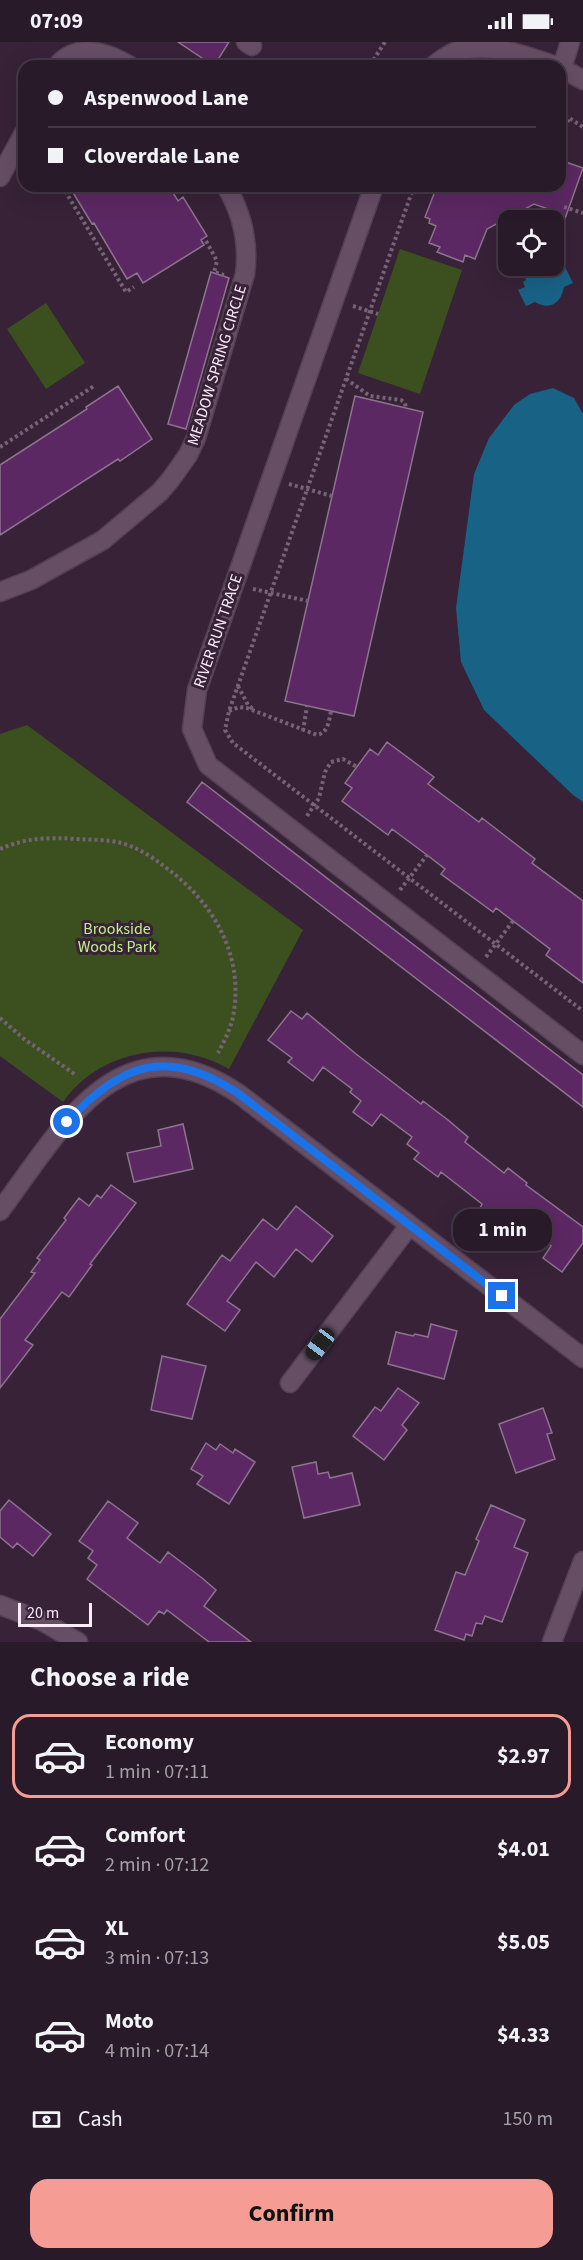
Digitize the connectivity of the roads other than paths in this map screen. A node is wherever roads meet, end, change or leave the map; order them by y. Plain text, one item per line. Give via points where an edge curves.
1 (570, 42) edge
2 (482, 44) edge
3 (64, 60) edge
4 (120, 60) edge
5 (442, 60) edge
6 (538, 60) edge
7 (562, 60) edge
8 (566, 71) edge
9 (583, 80) edge
10 (18, 144) edge
11 (0, 177) edge
12 (229, 192) edge
13 (372, 192) edge
14 (0, 592) edge
15 (583, 1055) edge
16 (0, 1211) edge
17 (410, 1226) junction
18 (583, 1358) edge
19 (290, 1383) dead end
20 (583, 1561) edge
21 (0, 1605) edge
22 (78, 1642) edge
23 (552, 1642) edge

1 - 7 street
2 - 5 street
2 - 6 street
3 - 4 street via 72,54 94,51
8 - 9 street
10 - 11 street
12 - 14 street, MEADOW SPRING CIRCLE via 239,211 246,266 188,455 160,492 103,540 22,585
13 - 15 street, RIVER RUN TRACE via 197,690 192,729 208,765
16 - 17 street via 67,1122 94,1095 117,1078 167,1066 189,1069 225,1084
17 - 18 street
17 - 19 street
20 - 23 street
21 - 22 street via 42,1621

